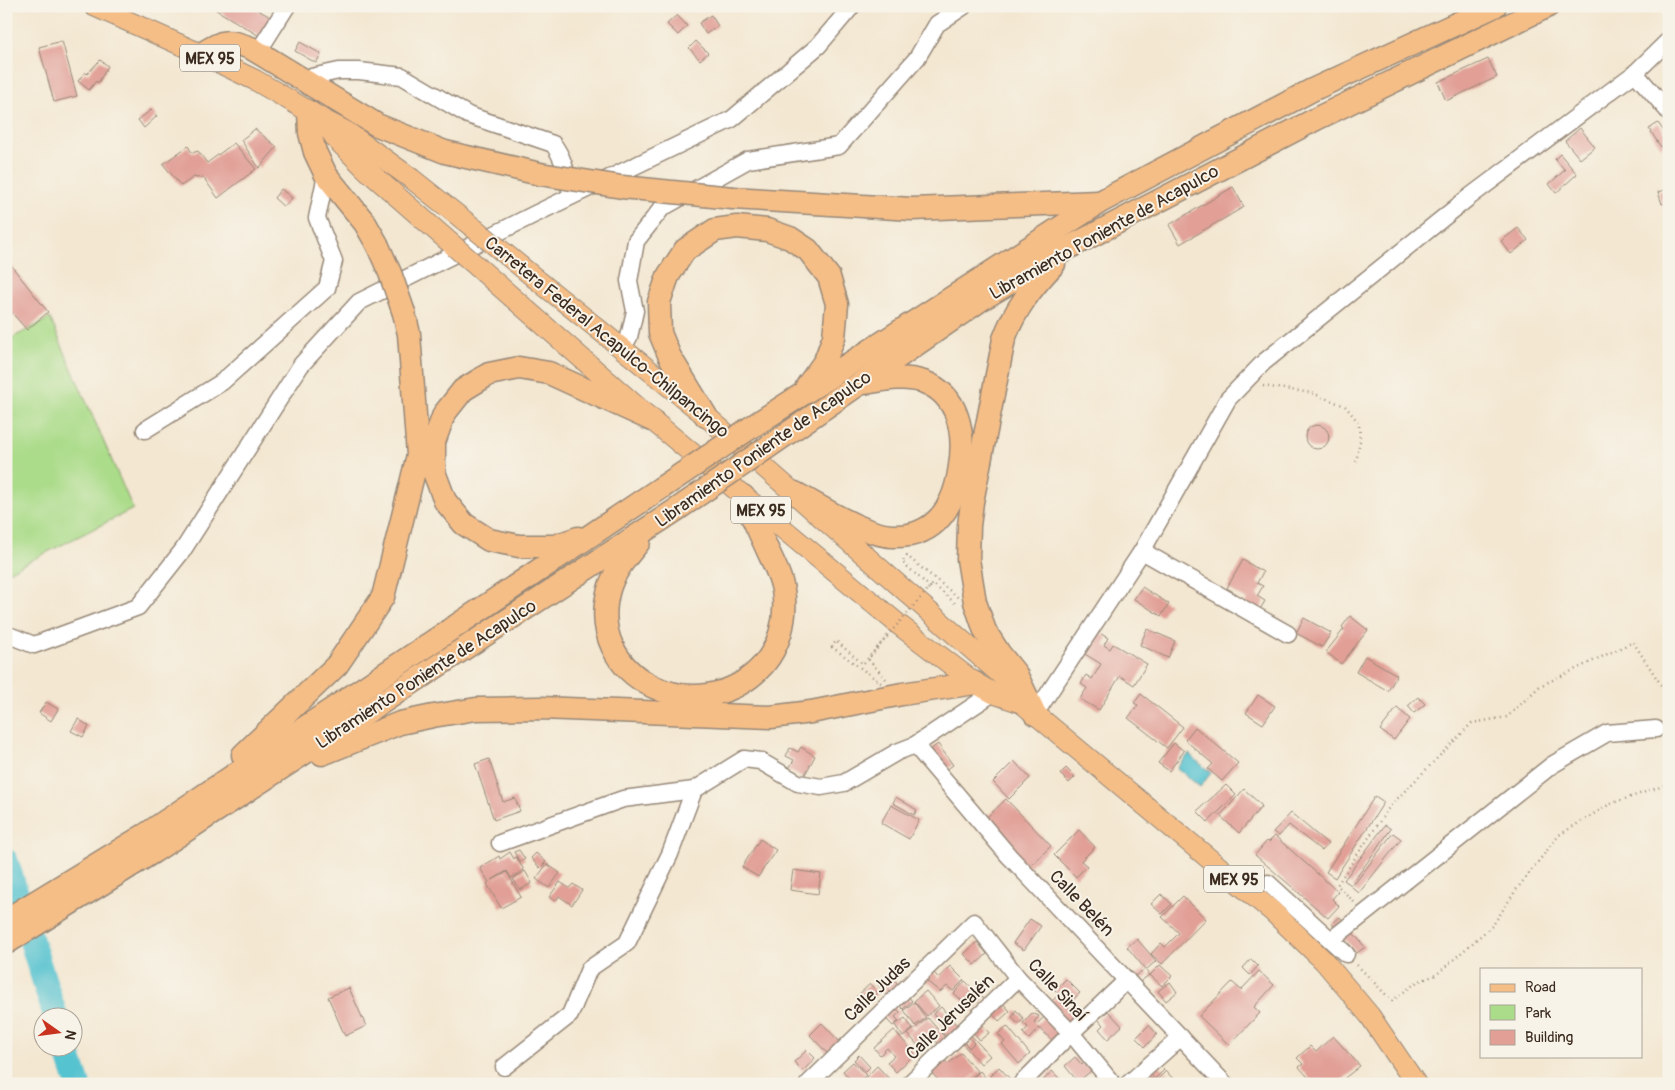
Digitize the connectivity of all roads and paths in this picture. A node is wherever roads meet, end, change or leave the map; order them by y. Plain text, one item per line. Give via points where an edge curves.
1 (94, 6) edge
2 (287, 6) edge
3 (852, 6) edge
4 (964, 6) edge
5 (1496, 6) edge
6 (1548, 6) edge
7 (1669, 40) edge
8 (258, 52) junction
9 (202, 54) junction
10 (1636, 73) junction
11 (302, 79) junction
12 (1669, 112) edge
13 (315, 115) junction
14 (326, 175) junction
15 (570, 196) junction
16 (1100, 202) junction
17 (1070, 247) junction
18 (622, 349) junction
19 (1244, 383) junction
20 (858, 384) junction
21 (798, 398) junction
22 (706, 416) junction
23 (652, 420) junction
24 (145, 430) dead end
25 (1356, 462) dead end
26 (795, 493) junction
27 (743, 496) junction
28 (654, 525) junction
29 (600, 530) junction
30 (1142, 551) junction
31 (918, 602) junction
32 (898, 624) junction
33 (6, 634) edge
34 (1288, 634) dead end
35 (984, 688) junction
36 (1669, 697) edge
37 (1029, 708) junction
38 (1656, 729) dead end
39 (915, 745) junction
40 (1669, 784) edge
41 (251, 788) junction
42 (694, 790) junction
43 (198, 799) junction
44 (149, 843) junction
45 (500, 843) dead end
46 (1268, 883) dead end
47 (1365, 913) junction
48 (6, 920) edge
49 (974, 922) joint
50 (1331, 940) junction
51 (6, 943) edge
52 (1346, 954) joint
53 (1018, 978) junction
54 (1127, 980) junction
55 (1071, 1033) junction
56 (1181, 1037) junction
57 (504, 1067) dead end
58 (808, 1084) edge
59 (909, 1084) edge
60 (1021, 1084) edge
61 (1113, 1084) edge
62 (1128, 1084) edge
63 (1225, 1084) edge
64 (1416, 1084) edge

1 - 9 main road, Carretera Federal Acapulco-Chilpancingo / MEX 95
2 - 8 street
3 - 15 street via 818,46 732,119
4 - 18 street via 937,24 917,58 839,146 748,160 662,208 636,241 629,281 635,312 629,337
5 - 16 highway, Libramiento Poniente de Acapulco via 1312,90
6 - 17 highway, Libramiento Poniente de Acapulco via 1320,117
7 - 10 street
8 - 9 highway via 231,41 221,42
8 - 11 highway
9 - 13 main road, Carretera Federal Acapulco-Chilpancingo / MEX 95
10 - 12 street
10 - 19 street via 1468,198 1264,362
11 - 15 street via 339,71 402,76 468,115 553,144 560,152 566,169
11 - 16 highway, bridge via 378,125 445,152 540,174 622,187 733,198 912,209
13 - 14 highway via 310,133
13 - 18 main road, Carretera Federal Acapulco-Chilpancingo / MEX 95, bridge via 347,132 412,179
13 - 23 main road, Carretera Federal Acapulco-Chilpancingo / MEX 95, bridge via 367,170
14 - 24 street via 317,218 334,261 327,288 222,382
14 - 43 highway, bridge via 377,244 404,313 409,334 418,455 383,598 337,665
15 - 33 street via 359,302 301,366 183,550 138,607 34,645
16 - 21 highway, Libramiento Poniente de Acapulco
17 - 20 highway, Libramiento Poniente de Acapulco via 982,299
17 - 37 highway via 1022,301 1009,324 969,526 969,574 980,619 991,642 1016,674
18 - 22 main road, Carretera Federal Acapulco-Chilpancingo / MEX 95
19 - 25 path via 1312,393 1345,406 1359,423
19 - 30 street via 1228,399
20 - 26 highway via 889,379 915,380 934,388 951,404 960,423 962,445 958,478 950,504 923,530 889,536 865,530
20 - 28 highway, Libramiento Poniente de Acapulco, bridge
21 - 22 highway via 826,362 834,337 837,304 829,277 808,250 790,238 767,230 737,227 715,230 685,250 668,276 659,302 660,333
21 - 29 highway, Libramiento Poniente de Acapulco, bridge
22 - 26 main road, Carretera Federal Acapulco-Chilpancingo / MEX 95
23 - 27 main road, Carretera Federal Acapulco-Chilpancingo / MEX 95
23 - 29 highway via 549,373 519,368 489,374 464,390 444,414 434,442 434,472 445,501 464,524 489,540 519,546 555,546
26 - 31 main road, Carretera Federal Acapulco-Chilpancingo / MEX 95
27 - 28 highway via 780,580 785,614 781,632 767,660 746,680 718,693 689,697 653,688 637,678 622,662 610,640 606,614 610,586 622,562
27 - 32 main road, Carretera Federal Acapulco-Chilpancingo / MEX 95
28 - 41 highway, Libramiento Poniente de Acapulco
29 - 43 highway, Libramiento Poniente de Acapulco
30 - 34 street
30 - 37 street
31 - 32 path, bridge via 933,584 956,604 960,599 907,556 902,562 930,587 863,664 836,641 832,647 885,686 888,682 868,659
31 - 37 main road, Carretera Federal Acapulco-Chilpancingo / MEX 95 via 1007,680
32 - 35 main road, Carretera Federal Acapulco-Chilpancingo / MEX 95
35 - 37 main road, Carretera Federal Acapulco-Chilpancingo / MEX 95
35 - 39 street
35 - 41 highway via 902,694 770,717 541,708 476,709 400,723 340,746
36 - 47 path via 1633,642 1540,686 1507,717 1472,723 1390,806 1337,885
37 - 64 main road, MEX 95 via 1272,911 1324,961 1370,1016
38 - 47 street via 1607,733 1552,765
39 - 42 street via 844,783 831,786 798,784 760,761 744,759
39 - 54 street, Calle Belén via 1009,856
40 - 52 path via 1610,804 1559,835 1516,890 1494,925 1436,975 1416,982 1392,1001
41 - 44 highway, Libramiento Poniente de Acapulco
42 - 45 street via 623,800
42 - 57 street via 670,854 627,943 589,969 570,1015
43 - 44 highway, Libramiento Poniente de Acapulco
44 - 48 highway, Libramiento Poniente de Acapulco
44 - 51 highway, Libramiento Poniente de Acapulco
46 - 50 street
47 - 50 street
49 - 53 street, Calle Sinaí
49 - 58 street, Calle Judas
50 - 52 street
53 - 55 street, Calle Sinaí
53 - 59 street, Calle Jerusalén
54 - 55 street
54 - 56 street, Calle Belén
55 - 60 street
55 - 61 street, Calle Sinaí
56 - 62 street
56 - 63 street, Calle Belén

